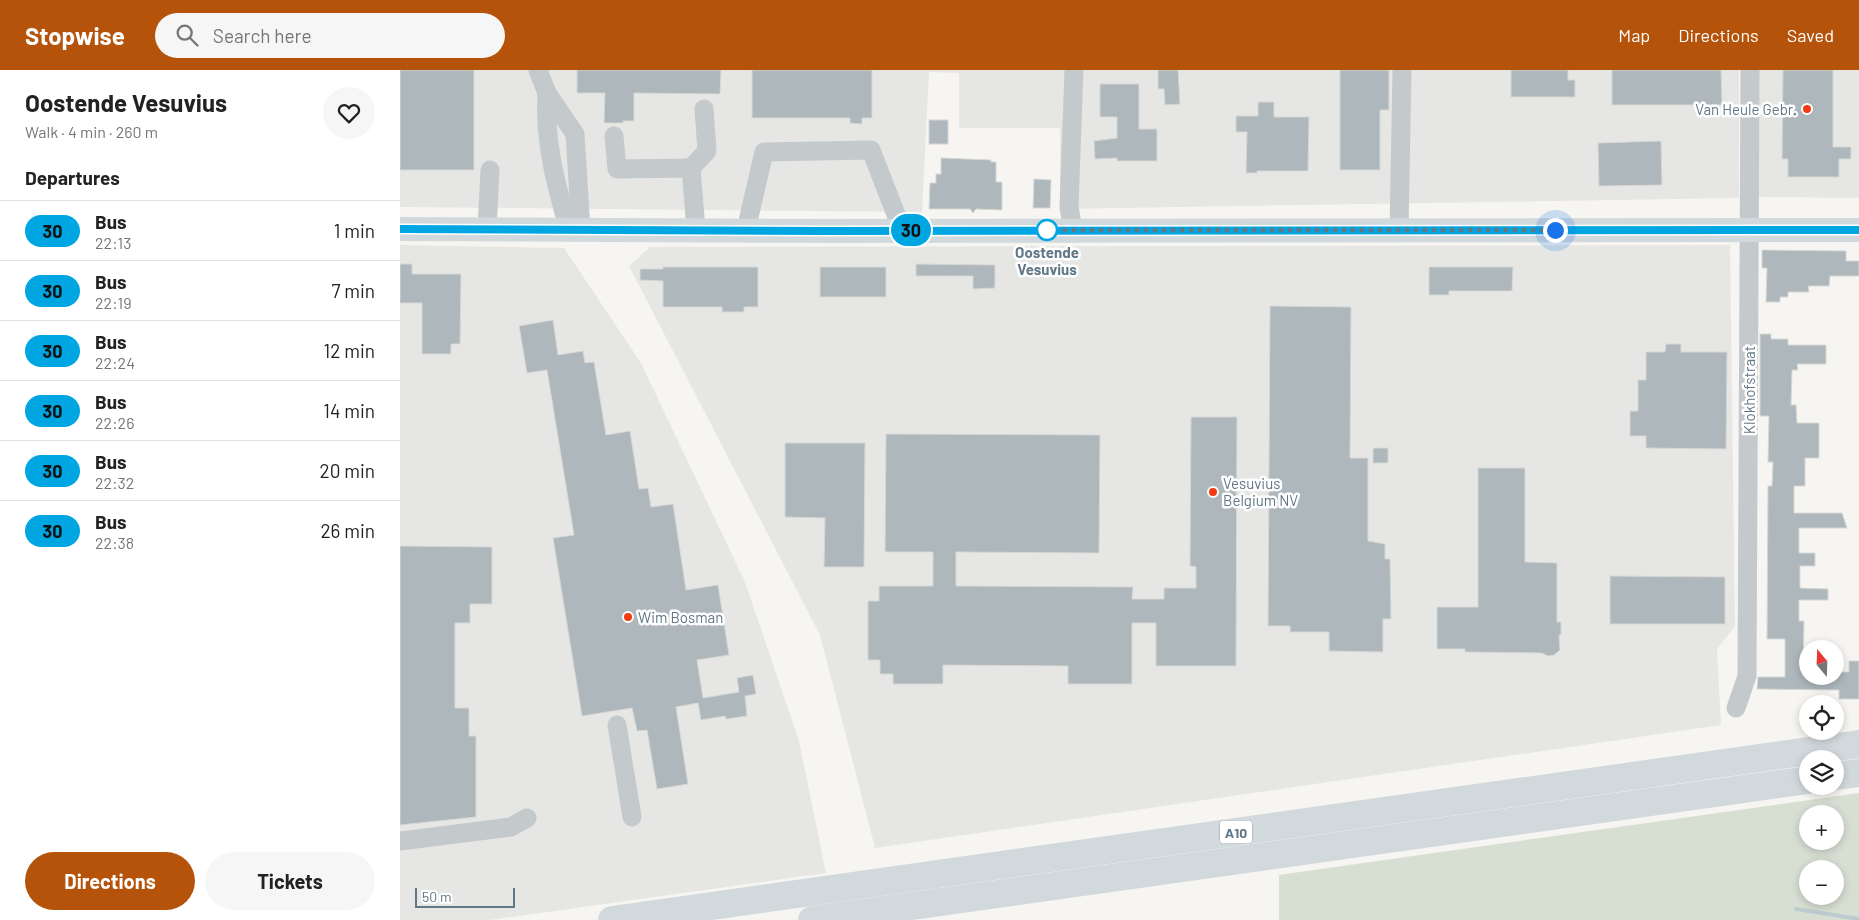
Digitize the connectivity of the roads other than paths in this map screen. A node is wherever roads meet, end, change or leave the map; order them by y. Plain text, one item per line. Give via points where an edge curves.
1 (538, 70) edge
2 (1074, 70) edge
3 (1402, 70) edge
4 (1750, 70) edge
5 (547, 93) junction
6 (704, 109) dead end
7 (614, 136) dead end
8 (691, 168) junction
9 (490, 170) dead end
10 (400, 229) edge
11 (487, 230) junction
12 (575, 230) junction
13 (696, 230) junction
14 (746, 230) junction
15 (902, 230) junction
16 (1073, 230) junction
17 (1399, 230) junction
18 (1750, 230) junction
19 (1859, 230) edge
20 (1736, 708) dead end
21 (617, 725) dead end
22 (1859, 744) edge
23 (1859, 773) edge
24 (1844, 775) edge
25 (1799, 781) edge
26 (632, 817) dead end
27 (527, 818) dead end
28 (400, 841) edge
29 (612, 920) edge
30 (812, 920) edge

1 - 5 street
2 - 16 street via 1069,207
3 - 17 street
4 - 18 street, Klokhofstraat
5 - 12 street via 545,119 554,181
5 - 12 street via 575,134
6 - 8 street via 707,151
7 - 8 street via 617,169
8 - 13 street
9 - 11 street
10 - 11 main road
11 - 12 main road
12 - 13 main road
13 - 14 main road
14 - 15 main road
14 - 15 street via 764,152 871,150
15 - 16 main road
16 - 17 main road
17 - 18 main road
18 - 19 main road
18 - 20 street, Klokhofstraat via 1747,676
21 - 26 street
22 - 29 highway, A10
23 - 24 highway
25 - 30 highway, A10
27 - 28 street via 511,827

